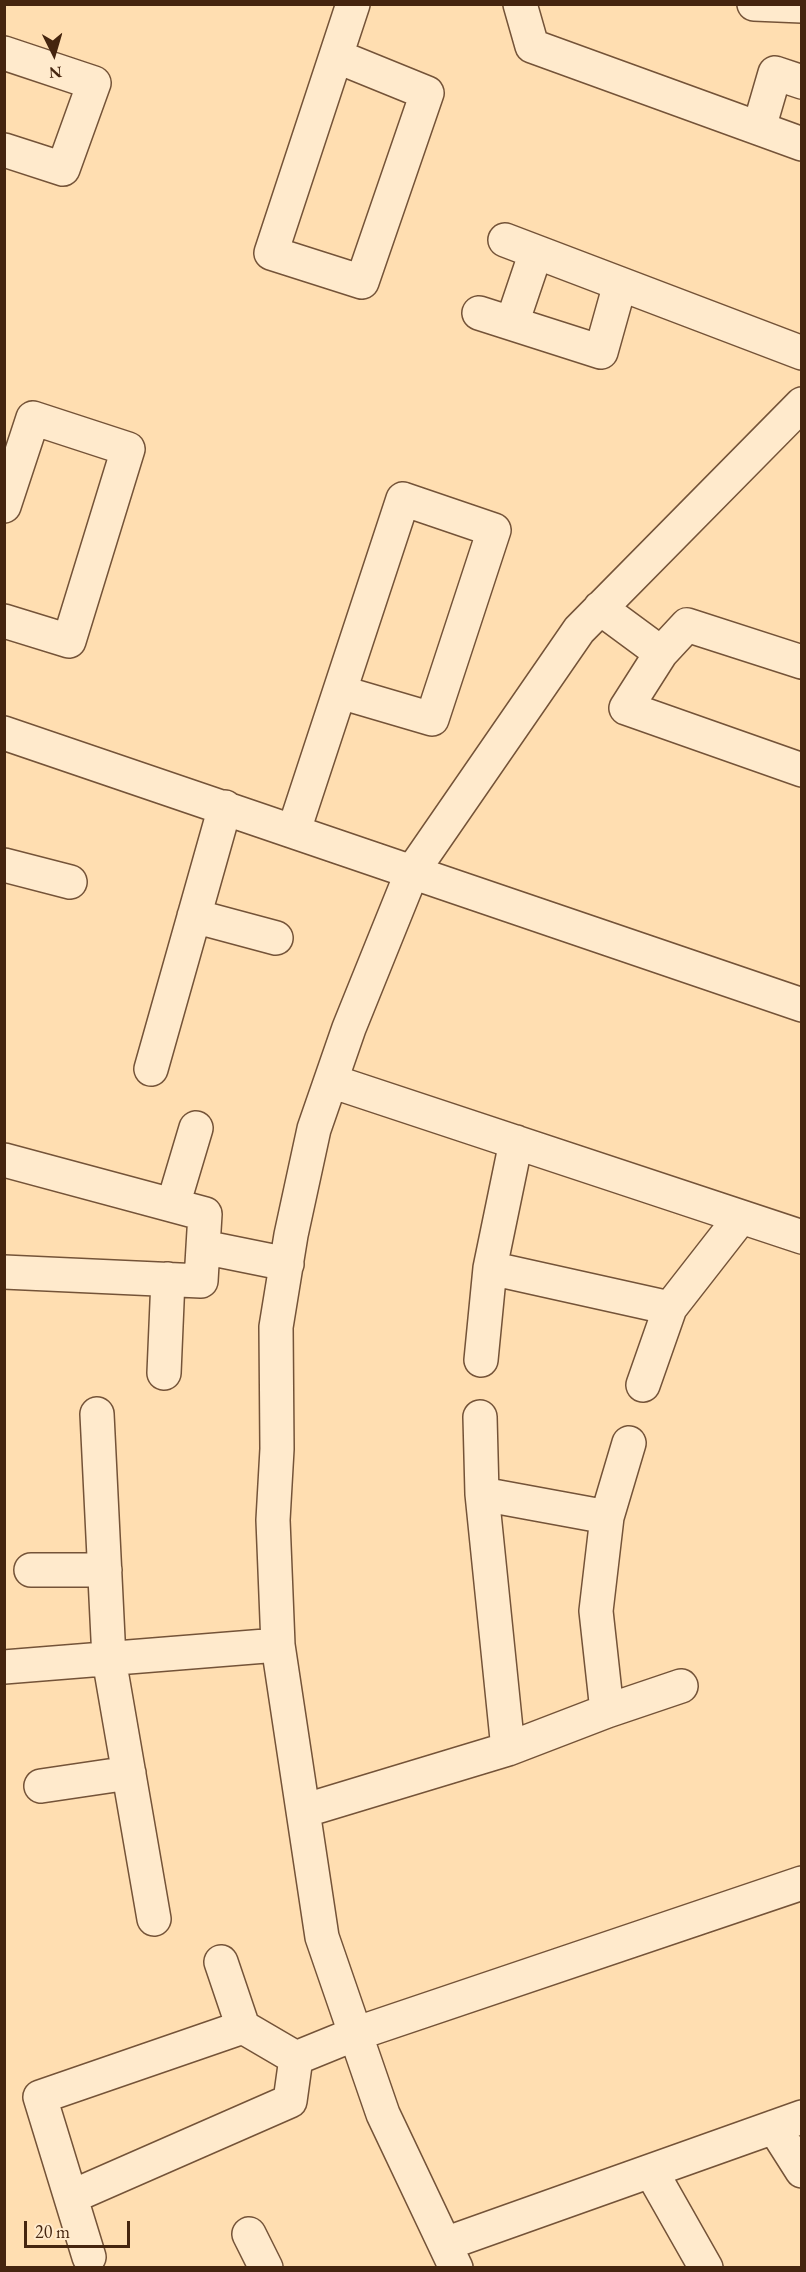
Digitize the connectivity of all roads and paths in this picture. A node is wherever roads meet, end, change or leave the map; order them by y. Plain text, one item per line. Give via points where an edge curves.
1 (353, 4) edge
2 (520, 4) edge
3 (754, 4) edge
4 (801, 6) edge
5 (4, 53) edge
6 (336, 56) junction
7 (801, 82) edge
8 (759, 128) junction
9 (801, 144) edge
10 (4, 150) edge
11 (505, 240) dead end
12 (536, 252) junction
13 (620, 284) junction
14 (479, 313) dead end
15 (512, 323) junction
16 (801, 353) edge
17 (801, 404) edge
18 (4, 506) edge
19 (600, 608) junction
20 (4, 621) edge
21 (661, 653) junction
22 (801, 662) edge
23 (340, 692) junction
24 (4, 733) edge
25 (801, 770) edge
26 (225, 807) junction
27 (294, 830) junction
28 (4, 865) edge
29 (412, 872) junction
30 (70, 882) dead end
31 (194, 916) junction
32 (276, 938) dead end
33 (801, 1005) edge
34 (151, 1069) dead end
35 (331, 1081) junction
36 (196, 1128) dead end
37 (516, 1142) junction
38 (4, 1160) edge
39 (173, 1206) junction
40 (741, 1217) junction
41 (801, 1237) edge
42 (203, 1247) junction
43 (286, 1264) junction
44 (490, 1268) junction
45 (4, 1272) edge
46 (168, 1279) junction
47 (670, 1308) junction
48 (481, 1360) dead end
49 (164, 1373) dead end
50 (643, 1385) dead end
51 (97, 1414) dead end
52 (480, 1417) dead end
53 (629, 1443) dead end
54 (482, 1494) junction
55 (607, 1517) junction
56 (31, 1570) dead end
57 (105, 1570) junction
58 (278, 1645) junction
59 (109, 1659) junction
60 (4, 1667) edge
61 (681, 1686) dead end
62 (607, 1711) junction
63 (508, 1749) junction
64 (129, 1773) junction
65 (41, 1786) dead end
66 (303, 1811) junction
67 (801, 1883) edge
68 (154, 1919) dead end
69 (221, 1962) dead end
70 (243, 2027) junction
71 (355, 2034) junction
72 (296, 2058) junction
73 (788, 2122) edge
74 (651, 2171) junction
75 (801, 2171) edge
76 (71, 2198) junction
77 (249, 2234) dead end
78 (450, 2256) edge
79 (89, 2257) dead end
80 (266, 2268) edge
81 (706, 2268) edge

1 - 6 street
2 - 8 street via 531,46
3 - 4 street
5 - 10 street via 94,84 63,169
6 - 6 street via 271,253 362,282 427,93
7 - 8 street via 775,73
8 - 9 street
11 - 12 street
12 - 13 street
12 - 15 street
13 - 15 street via 601,352
13 - 16 street
14 - 15 street
17 - 19 street
18 - 20 street via 33,418 128,448 69,641
19 - 21 street
19 - 29 street via 579,630
21 - 22 street via 687,625
21 - 25 street via 626,708
23 - 23 street via 432,719 494,530 403,499
23 - 27 street
24 - 26 street
26 - 27 street
26 - 31 street
27 - 29 street
28 - 30 street
29 - 33 street
29 - 35 street
31 - 32 street
31 - 34 street
35 - 37 street
35 - 43 street via 314,1129
36 - 39 street
37 - 40 street
37 - 44 street
38 - 39 street
39 - 42 street via 206,1214
40 - 41 street
40 - 47 street
42 - 43 street
42 - 46 street via 201,1281
43 - 58 street via 276,1327 273,1520
44 - 47 street
44 - 48 street
45 - 46 street
46 - 49 street
47 - 50 street
51 - 57 street
52 - 54 street
53 - 55 street
54 - 55 street
54 - 63 street
55 - 62 street via 596,1611
56 - 57 street
57 - 59 street
58 - 59 street
58 - 66 street
59 - 60 street
59 - 64 street
61 - 62 street
62 - 63 street
63 - 66 street
64 - 65 street
64 - 68 street
66 - 71 street via 322,1937
67 - 71 street
69 - 70 street
70 - 72 street
70 - 76 street via 40,2097
71 - 72 street
71 - 78 street via 382,2114
72 - 76 street via 290,2101
73 - 74 street
73 - 75 street
74 - 78 street
74 - 81 street
76 - 79 street
77 - 80 street

